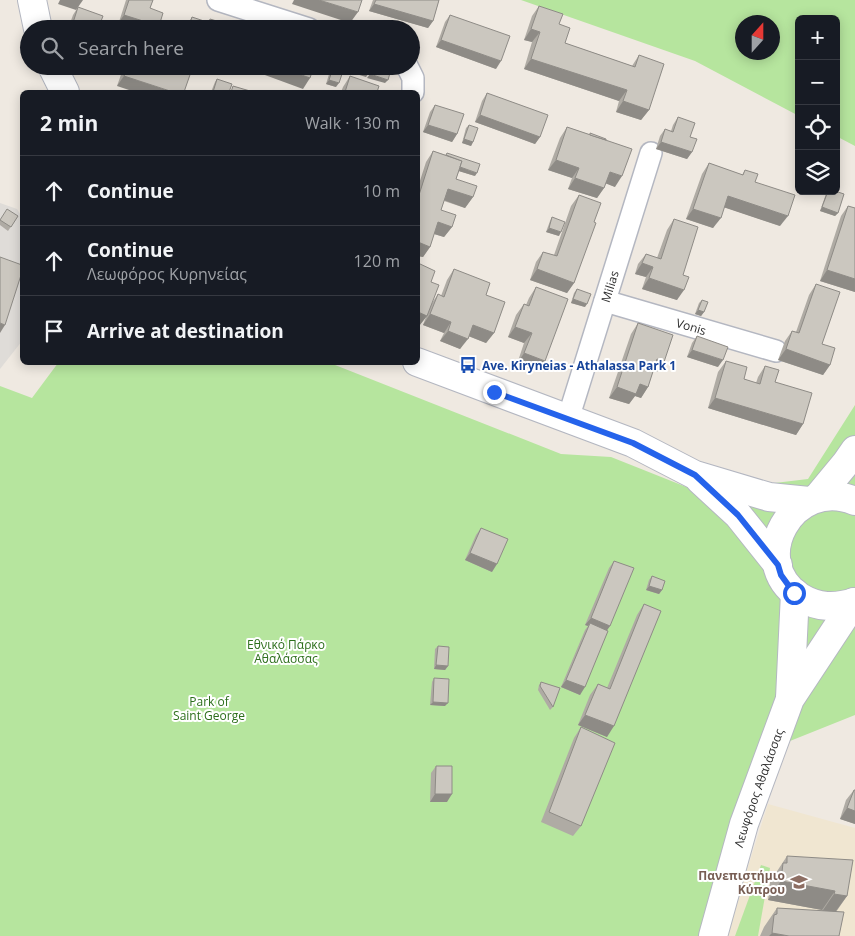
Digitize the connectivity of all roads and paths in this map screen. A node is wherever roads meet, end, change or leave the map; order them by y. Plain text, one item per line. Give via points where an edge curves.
1 (32, 0) edge
2 (218, 0) edge
3 (36, 20) edge
4 (281, 20) edge
5 (56, 75) edge
6 (412, 75) edge
7 (64, 90) edge
8 (413, 90) edge
9 (651, 153) dead end
10 (605, 301) junction
11 (776, 352) dead end
12 (420, 363) edge
13 (568, 419) junction
14 (855, 450) edge
15 (695, 475) junction
16 (813, 499) junction
17 (855, 501) edge
18 (778, 565) junction
19 (794, 593) junction
20 (855, 602) edge
21 (790, 699) junction
22 (713, 936) edge

1 - 3 main road
2 - 4 street
5 - 7 main road
6 - 8 street
9 - 10 street, Milias
10 - 11 street, Vonis
10 - 13 street, Milias
12 - 13 main road
13 - 15 main road via 633,443
14 - 16 main road
15 - 16 main road via 769,497
15 - 18 main road via 738,515
16 - 17 main road via 837,496
16 - 18 main road via 785,520 778,534
18 - 19 main road
19 - 20 main road via 823,606 839,607
19 - 21 main road, Λεωφόρος Αθαλάσσας
20 - 21 main road, Λεωφόρος Αθαλάσσας
21 - 22 main road, Λεωφόρος Αθαλάσσας via 744,824

